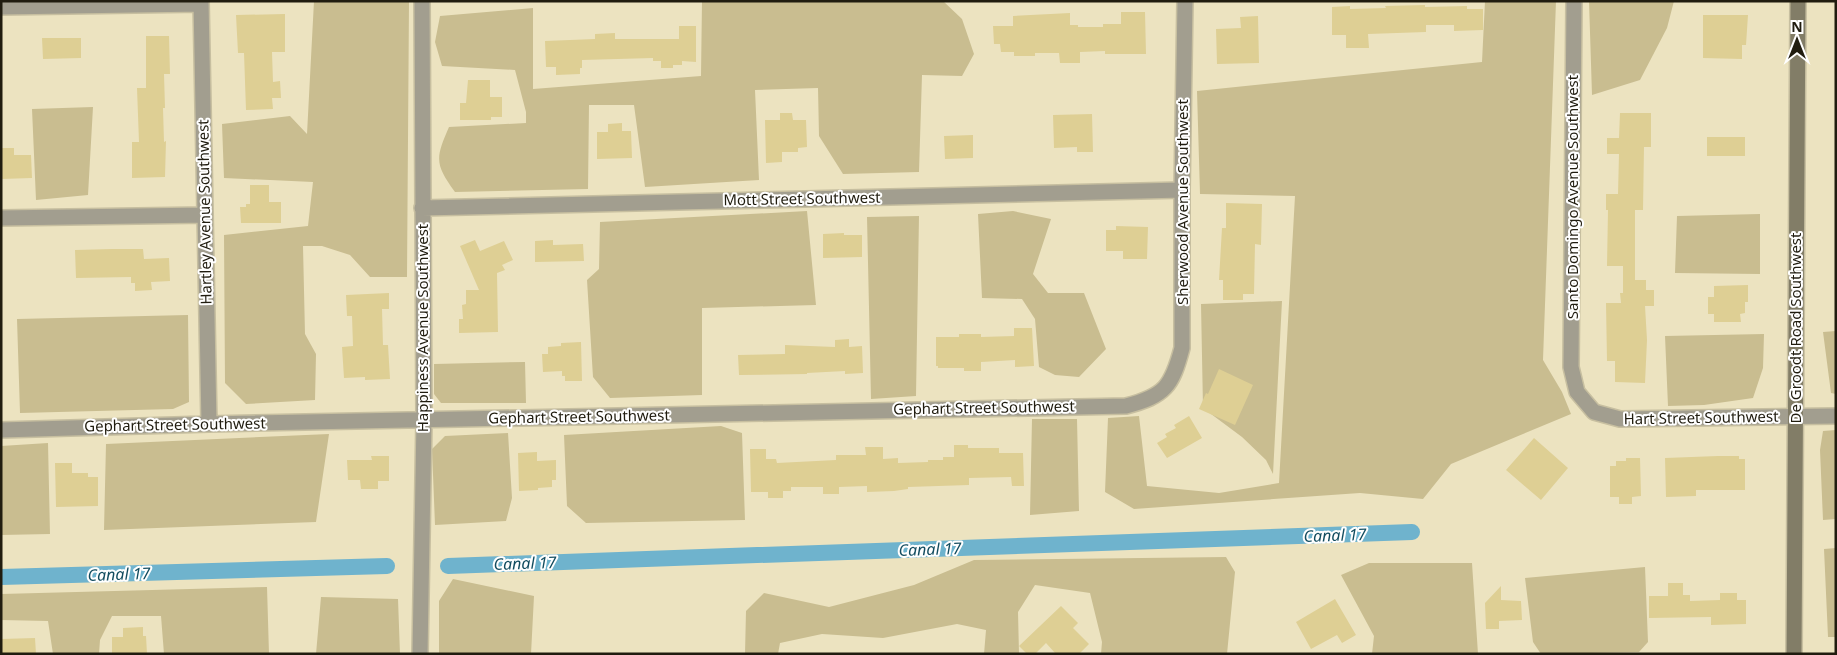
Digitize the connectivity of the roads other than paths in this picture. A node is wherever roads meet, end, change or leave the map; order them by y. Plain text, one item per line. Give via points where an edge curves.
1 (422, 1) edge
2 (1185, 1) edge
3 (1574, 1) edge
4 (1798, 1) edge
5 (201, 2) edge
6 (1, 6) edge
7 (1182, 190) junction
8 (422, 208) junction
9 (205, 216) junction
10 (1, 218) edge
11 (1577, 392) joint
12 (1156, 395) joint
13 (1836, 416) edge
14 (1796, 417) junction
15 (424, 420) junction
16 (209, 424) junction
17 (1, 430) edge
18 (420, 654) edge
19 (1794, 654) edge

1 - 8 street, Happiness Avenue Southwest
2 - 7 street, Sherwood Avenue Southwest
3 - 11 street, Santo Domingo Avenue Southwest via 1571,367
4 - 14 street, De Groodt Road Southwest
5 - 6 street
5 - 9 street, Hartley Avenue Southwest
7 - 8 street, Mott Street Southwest
7 - 12 street, Sherwood Avenue Southwest via 1182,348 1176,372 1166,388
8 - 15 street, Happiness Avenue Southwest
9 - 10 street
9 - 16 street, Hartley Avenue Southwest
11 - 14 street, Hart Street Southwest via 1594,412 1620,420
12 - 15 street, Gephart Street Southwest via 1126,406
13 - 14 street, Hart Street Southwest
14 - 19 street, De Groodt Road Southwest
15 - 16 street, Gephart Street Southwest
15 - 18 street, Happiness Avenue Southwest
16 - 17 street, Gephart Street Southwest

